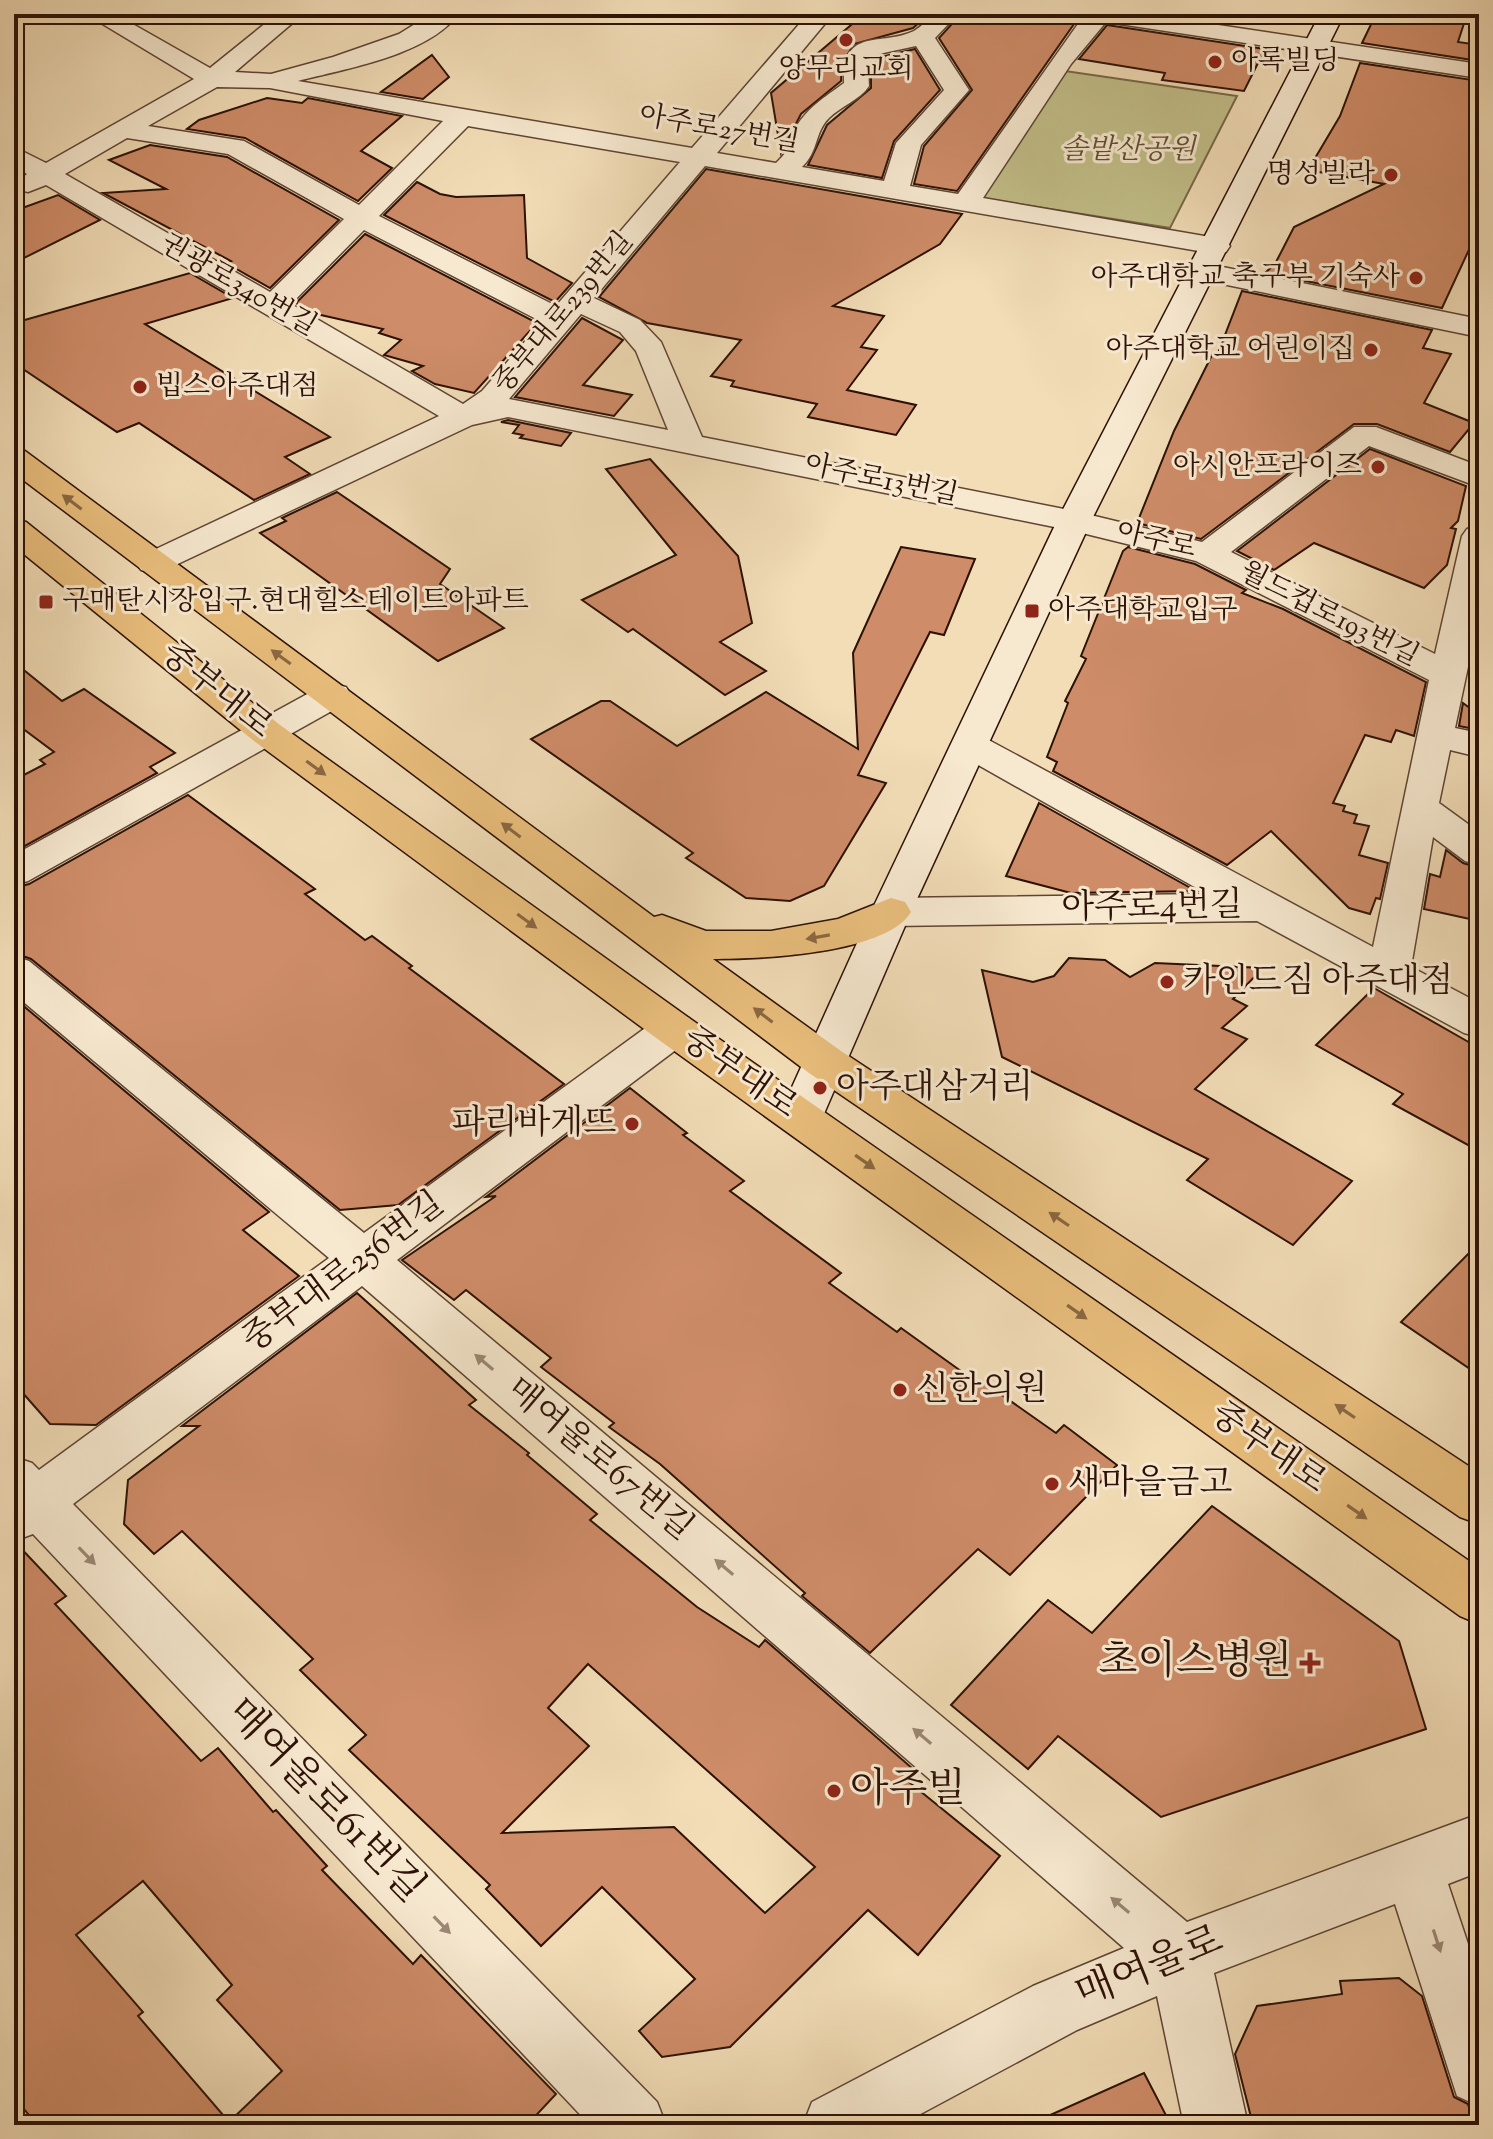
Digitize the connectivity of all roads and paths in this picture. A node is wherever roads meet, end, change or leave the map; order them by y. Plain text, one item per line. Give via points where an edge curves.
1 (98, 14) edge
2 (291, 14) edge
3 (446, 14) edge
4 (821, 14) edge
5 (946, 14) edge
6 (1099, 14) edge
7 (1332, 14) edge
8 (922, 36) junction
9 (1315, 46) junction
10 (1479, 71) edge
11 (212, 79) junction
12 (273, 81) junction
13 (460, 119) junction
14 (122, 130) junction
15 (14, 155) edge
16 (694, 159) junction
17 (781, 173) junction
18 (49, 175) junction
19 (14, 190) edge
20 (896, 192) junction
21 (965, 204) junction
22 (362, 218) junction
23 (1210, 259) junction
24 (273, 306) junction
25 (568, 309) junction
26 (1479, 328) edge
27 (463, 417) junction
28 (688, 442) junction
29 (14, 458) edge
30 (1479, 477) edge
31 (1074, 521) junction
32 (14, 529) edge
33 (1479, 536) edge
34 (1208, 554) junction
35 (153, 563) junction
36 (1450, 676) junction
37 (333, 695) junction
38 (267, 733) junction
39 (1436, 735) junction
40 (970, 745) junction
41 (1479, 745) edge
42 (1419, 807) junction
43 (1479, 852) edge
44 (14, 872) edge
45 (1264, 907) junction
46 (618, 911) junction
47 (891, 912) junction
48 (14, 971) edge
49 (1389, 974) junction
50 (1479, 1022) edge
51 (674, 1029) junction
52 (825, 1062) junction
53 (801, 1116) junction
54 (362, 1258) junction
55 (21, 1500) edge
56 (1479, 1501) edge
57 (1479, 1599) edge
58 (1479, 1843) edge
59 (1413, 1867) junction
60 (1179, 1955) junction
61 (1479, 2074) edge
62 (634, 2125) edge
63 (835, 2125) edge
64 (1216, 2125) edge

1 - 11 street
2 - 11 street
3 - 12 street via 395,45
4 - 16 street, 중부대로239번길
5 - 8 street
6 - 9 street
6 - 21 street
7 - 9 street, 아주로
8 - 17 street via 877,44 861,54 854,67 857,86 819,113 806,132 802,153
8 - 20 street via 957,90 911,139 897,167
9 - 10 street
9 - 23 street, 아주로
11 - 12 street, 아주로27번길
11 - 14 street
12 - 13 street, 아주로27번길
13 - 16 street, 아주로27번길
13 - 22 street
14 - 18 street
14 - 22 street via 235,147
15 - 18 street, 권광로340번길
16 - 17 street, 아주로27번길
16 - 25 street, 중부대로239번길
17 - 20 street, 아주로27번길
18 - 19 street
18 - 24 street, 권광로340번길
20 - 21 street, 아주로27번길
21 - 23 street, 아주로27번길
22 - 24 street
22 - 25 street
23 - 26 street
23 - 31 street, 아주로
24 - 27 street, 권광로340번길
25 - 27 street, 중부대로239번길 via 493,398
25 - 28 street via 630,326 650,348
27 - 28 street, 아주로13번길 via 508,408
27 - 35 street, 중부대로239번길
28 - 31 street, 아주로13번길
35 -> 29 main road, 중부대로
30 - 34 street, 아주로 via 1365,434
31 - 34 street, 아주로
31 - 40 street, 아주로
32 - 38 main road, 중부대로
33 - 36 street, 월드컵로193번길
34 - 36 street, 월드컵로193번길
37 -> 35 main road, 중부대로
36 - 39 street, 월드컵로193번길
37 - 38 street
46 -> 37 main road, 중부대로
38 - 44 street
38 -> 51 main road, 중부대로
39 - 41 street
39 - 42 street, 월드컵로193번길
40 - 45 street
40 - 47 street, 아주로
42 - 43 street
42 - 49 street, 월드컵로193번길
45 - 47 street, 아주로4번길
45 - 49 street, 아주로4번길
47 -> 46 main road via 846,932 771,945 702,945
52 -> 46 main road, 중부대로
47 - 52 street, 아주로
48 - 54 street, 매여울로67번길
49 - 50 street, 아주로4번길
51 - 53 main road, 중부대로
51 - 54 street, 중부대로256번길
52 - 53 street, 아주로
56 -> 52 main road, 중부대로
53 -> 57 main road, 중부대로
54 - 55 street, 중부대로256번길
60 -> 54 street, 매여울로67번길
55 -> 62 street, 매여울로61번길
58 - 59 street, 매여울로
59 - 60 street, 매여울로
59 -> 61 street
60 - 63 street, 매여울로 via 1055,2008
60 - 64 street

